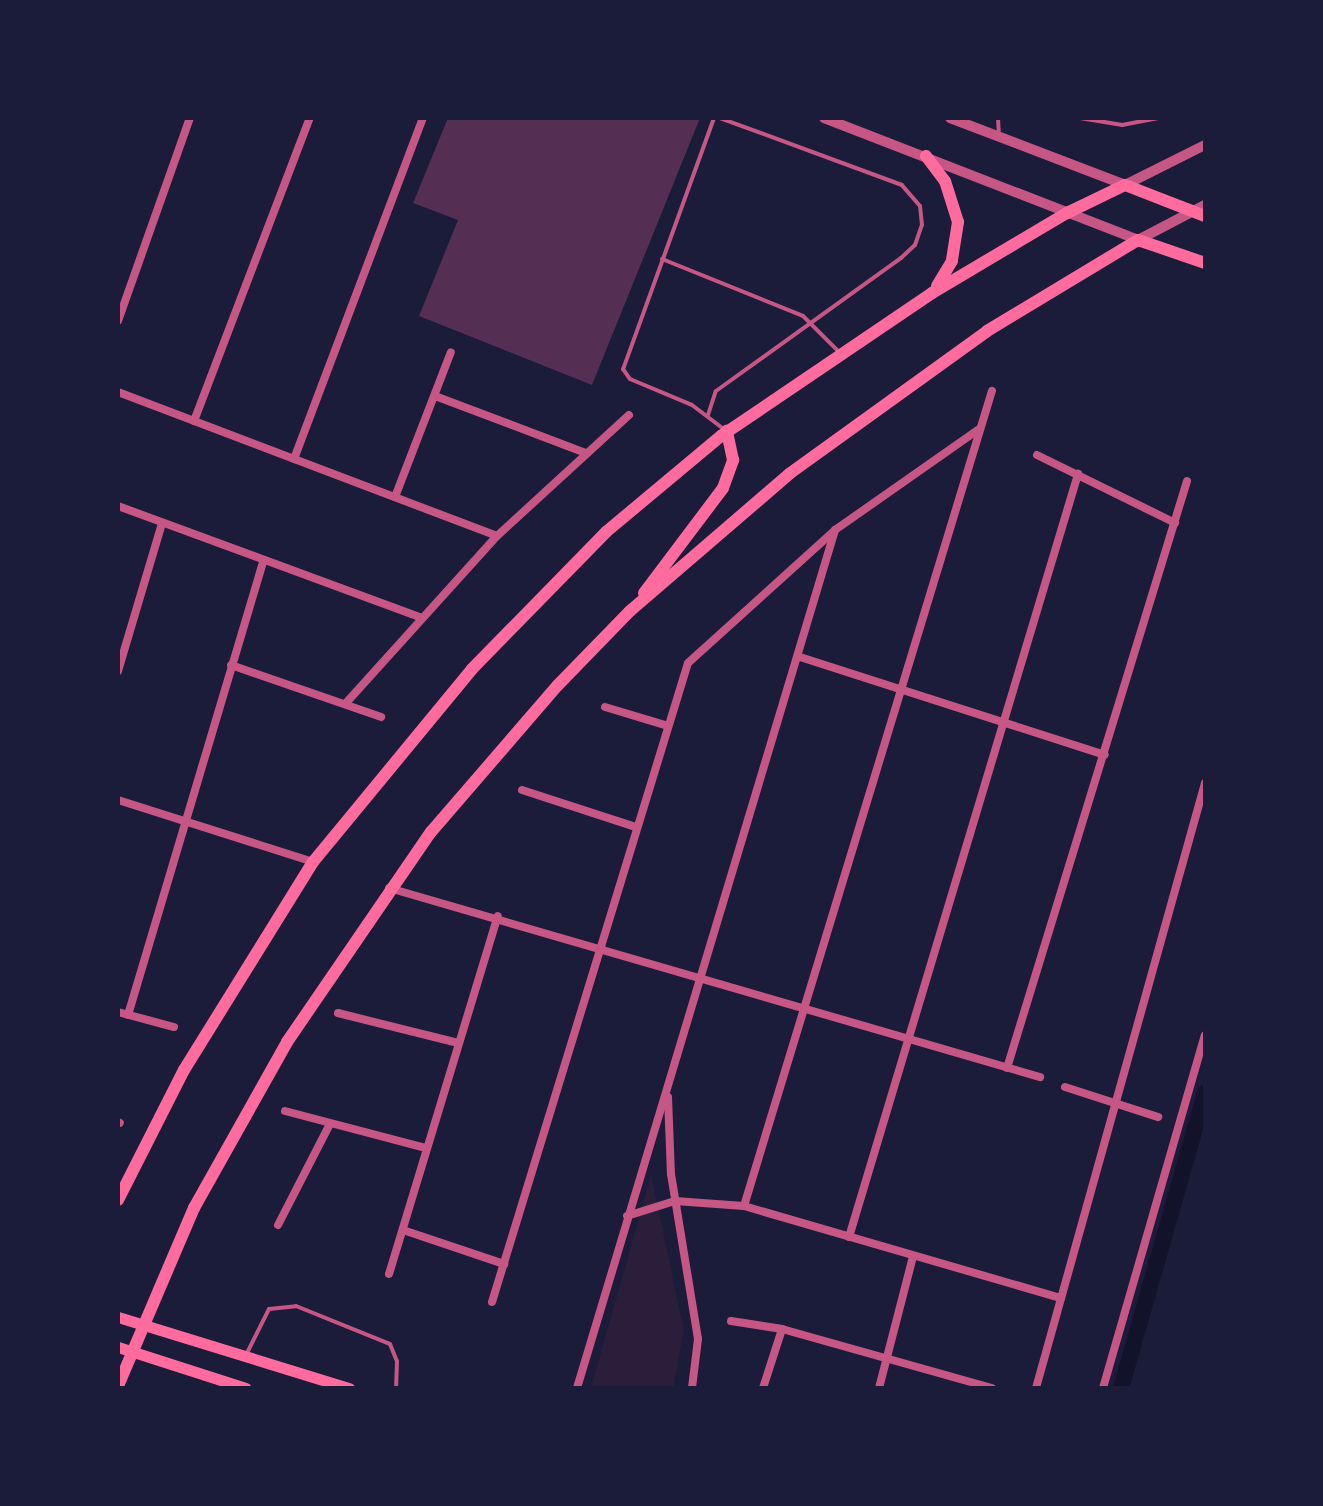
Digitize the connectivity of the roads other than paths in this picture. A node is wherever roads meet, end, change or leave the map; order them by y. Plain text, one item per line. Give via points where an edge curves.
1 (190, 118) edge
2 (310, 118) edge
3 (423, 118) edge
4 (717, 118) edge
5 (824, 118) edge
6 (950, 118) edge
7 (998, 118) edge
8 (1080, 118) edge
9 (1138, 118) edge
10 (1158, 118) edge
11 (1144, 122) junction
12 (999, 137) junction
13 (1205, 145) edge
14 (926, 156) junction
15 (1125, 185) junction
16 (1205, 205) edge
17 (1067, 213) junction
18 (1199, 214) edge
19 (1138, 240) junction
20 (662, 259) junction
21 (1205, 263) edge
22 (932, 293) junction
23 (118, 321) edge
24 (811, 322) junction
25 (451, 352) dead end
26 (841, 354) junction
27 (992, 391) dead end
28 (118, 392) edge
29 (435, 396) junction
30 (629, 415) dead end
31 (708, 415) junction
32 (194, 421) junction
33 (979, 429) junction
34 (727, 431) junction
35 (586, 453) junction
36 (1037, 455) dead end
37 (294, 459) junction
38 (1078, 474) junction
39 (1187, 481) dead end
40 (395, 497) junction
41 (118, 506) edge
42 (162, 523) junction
43 (1175, 523) junction
44 (835, 530) junction
45 (497, 536) junction
46 (263, 561) junction
47 (630, 611) junction
48 (420, 617) junction
49 (800, 657) junction
50 (231, 665) junction
51 (118, 671) edge
52 (900, 689) junction
53 (346, 703) junction
54 (605, 707) dead end
55 (381, 717) dead end
56 (1003, 722) junction
57 (665, 725) junction
58 (1105, 755) junction
59 (1205, 783) edge
60 (522, 790) dead end
61 (118, 800) edge
62 (1201, 808) edge
63 (186, 819) junction
64 (636, 827) junction
65 (313, 862) junction
66 (389, 888) junction
67 (498, 916) junction
68 (600, 946) junction
69 (702, 980) junction
70 (801, 1010) junction
71 (118, 1012) edge
72 (338, 1013) dead end
73 (128, 1015) junction
74 (174, 1027) dead end
75 (1205, 1035) edge
76 (908, 1041) junction
77 (458, 1043) junction
78 (1007, 1068) junction
79 (1040, 1077) dead end
80 (1065, 1087) dead end
81 (668, 1089) junction
82 (1112, 1102) junction
83 (285, 1111) dead end
84 (1158, 1117) dead end
85 (330, 1124) junction
86 (426, 1148) junction
87 (118, 1200) edge
88 (675, 1201) junction
89 (744, 1206) junction
90 (627, 1216) junction
91 (278, 1225) dead end
92 (403, 1230) junction
93 (849, 1237) junction
94 (913, 1257) junction
95 (504, 1264) junction
96 (389, 1274) dead end
97 (1061, 1298) junction
98 (492, 1302) dead end
99 (118, 1317) edge
100 (731, 1321) dead end
101 (144, 1326) junction
102 (782, 1329) junction
103 (118, 1347) edge
104 (133, 1352) junction
105 (246, 1357) junction
106 (886, 1358) junction
107 (118, 1386) edge
108 (246, 1388) edge
109 (349, 1388) edge
110 (396, 1388) edge
111 (577, 1388) edge
112 (692, 1388) edge
113 (763, 1388) edge
114 (879, 1388) edge
115 (992, 1388) edge
116 (1036, 1388) edge
117 (1103, 1388) edge

1 - 23 street
2 - 32 street
3 - 37 street
4 - 20 lane
4 - 24 lane via 893,181 910,190 920,206 922,225 915,245
5 - 14 street
6 - 12 street
7 - 12 lane
8 - 11 lane
9 - 11 lane
10 - 11 lane
12 - 15 street
13 - 15 street
14 - 17 street
14 - 22 main road via 945,181 958,222 952,261
15 - 17 main road
15 - 18 main road
16 - 18 street
17 - 19 street
17 - 22 main road
18 - 19 street
19 - 21 main road
19 - 47 main road via 987,331 883,402 789,474
20 - 24 lane
20 - 31 lane via 623,369 630,379
22 - 26 main road
24 - 26 lane
24 - 31 lane via 716,391
25 - 29 street
26 - 34 main road
27 - 33 street
28 - 32 street
29 - 35 street
29 - 40 street
30 - 35 street
31 - 34 lane
32 - 37 street
33 - 44 street
33 - 52 street
34 - 47 main road via 733,460 723,488
34 - 65 main road via 606,532 516,621
35 - 45 street
36 - 38 street
37 - 40 street
38 - 43 street
38 - 56 street
39 - 43 street
40 - 45 street
41 - 42 street
42 - 46 street
42 - 51 street
43 - 58 street
44 - 49 street
44 - 57 street via 695,653
45 - 48 street
46 - 48 street
46 - 50 street
47 - 66 main road via 513,735
48 - 53 street
49 - 52 street
49 - 69 street
50 - 53 street
50 - 63 street
52 - 56 street
52 - 70 street
53 - 55 street
54 - 57 street
56 - 58 street
56 - 76 street
57 - 64 street
58 - 78 street
59 - 62 street
60 - 64 street
61 - 63 street
62 - 82 street
63 - 65 street
63 - 73 street
64 - 68 street
65 - 87 main road via 184,1070
66 - 67 street
66 - 101 main road via 246,1110 194,1208
67 - 68 street
67 - 77 street
68 - 69 street
68 - 95 street
69 - 70 street
69 - 81 street
70 - 76 street
70 - 89 street
71 - 73 street
72 - 77 street
73 - 74 street
75 - 117 street
76 - 78 street
76 - 93 street
77 - 86 street
78 - 79 street
80 - 82 street
81 - 88 street
81 - 90 street
82 - 84 street
82 - 97 street
83 - 85 street
85 - 86 street
85 - 91 street
86 - 92 street
88 - 89 street
88 - 90 street
88 - 112 street via 696,1313
89 - 93 street
90 - 111 street
92 - 95 street
92 - 96 street
93 - 94 street
94 - 97 street
94 - 106 street
95 - 98 street
97 - 116 street
99 - 101 main road
100 - 102 street
101 - 104 main road
101 - 105 main road
102 - 106 street
102 - 113 street
103 - 104 main road
104 - 107 main road
104 - 108 main road
105 - 109 main road
105 - 110 lane via 269,1309 296,1306 390,1344 397,1361
106 - 114 street
106 - 115 street

